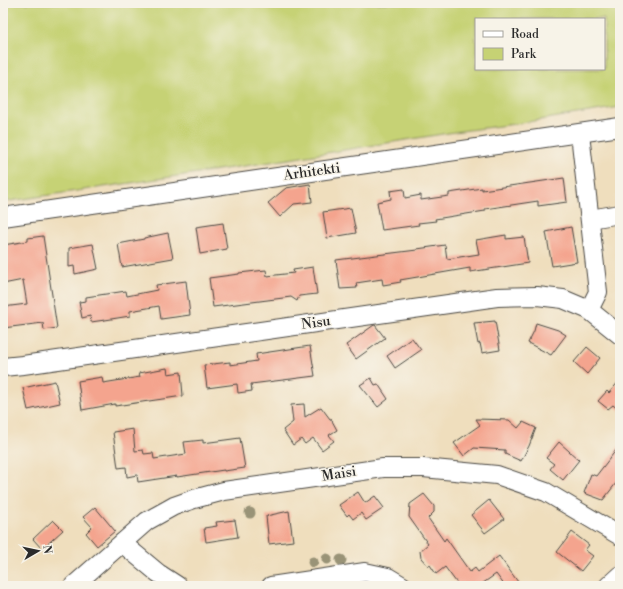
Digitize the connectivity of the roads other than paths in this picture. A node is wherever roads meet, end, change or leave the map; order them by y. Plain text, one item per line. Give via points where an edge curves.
1 (620, 127) edge
2 (580, 134) junction
3 (620, 214) edge
4 (3, 216) edge
5 (590, 219) junction
6 (589, 310) junction
7 (620, 335) edge
8 (3, 367) edge
9 (620, 536) edge
10 (122, 543) junction
11 (620, 575) edge
12 (73, 586) edge
13 (178, 586) edge
14 (271, 586) edge
15 (403, 586) edge
16 (608, 586) edge

1 - 2 street, Arhitekti
2 - 4 street, Arhitekti
2 - 5 street
3 - 5 street
5 - 6 street via 598,292
6 - 7 street, Nisu
6 - 8 street, Nisu via 563,299 537,296 497,297
9 - 10 street, Maisi via 546,492 497,475 423,468 384,468 224,491 194,499 174,506 147,522
10 - 12 street, Maisi
10 - 13 street
11 - 16 street
14 - 15 street via 365,572 388,577

